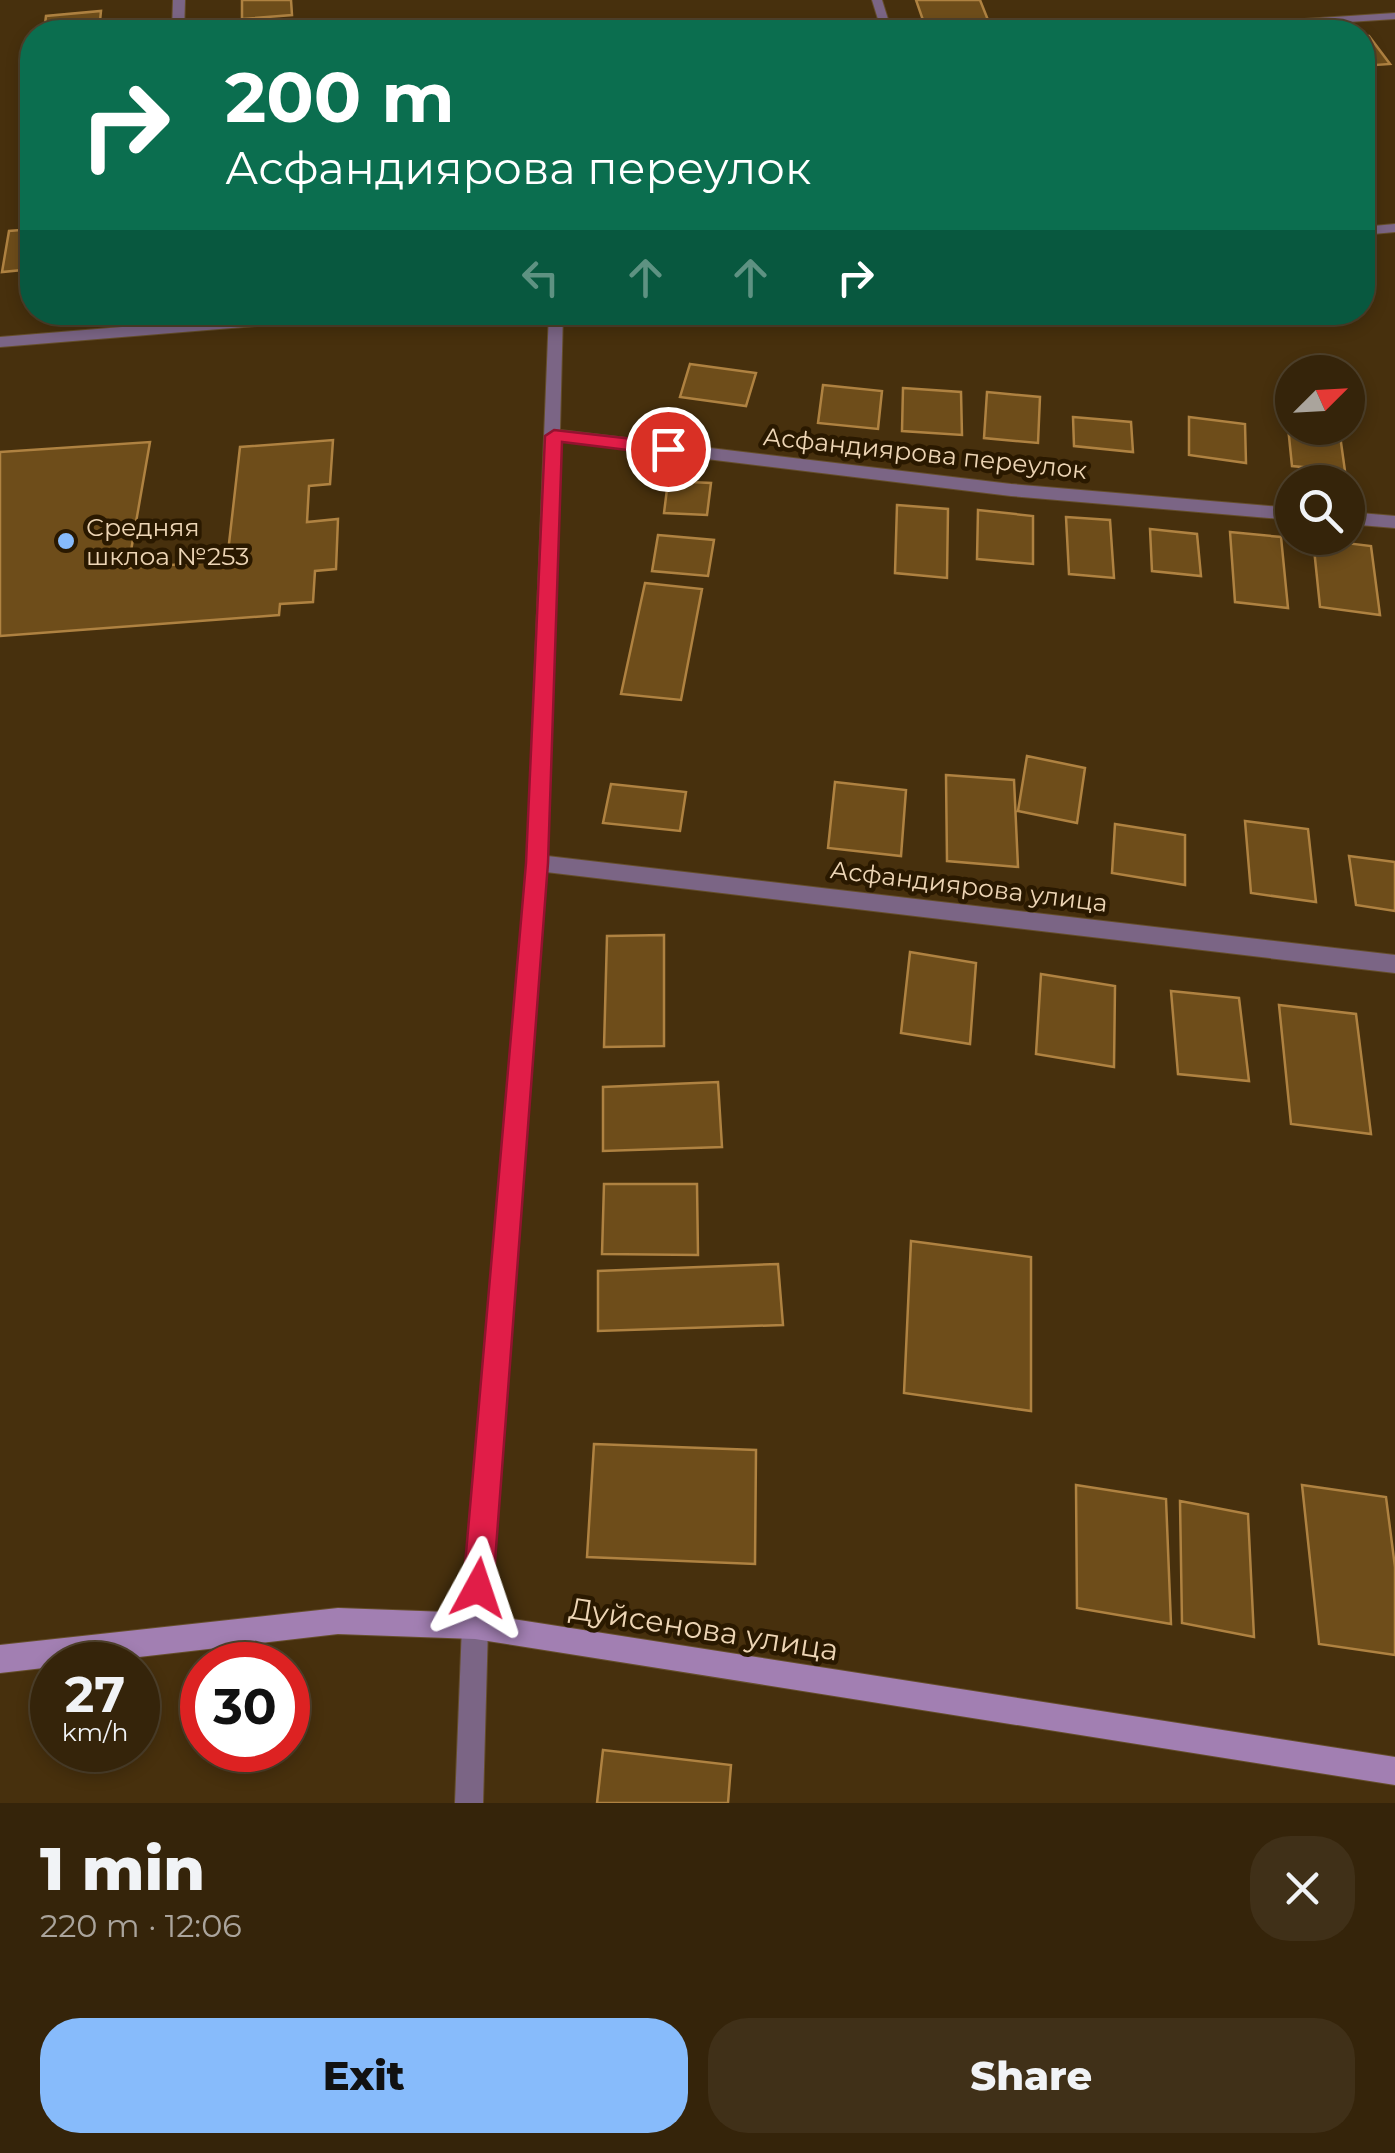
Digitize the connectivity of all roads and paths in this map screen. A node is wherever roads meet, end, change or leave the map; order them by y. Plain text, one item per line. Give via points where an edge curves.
1 (1395, 16) edge
2 (1335, 20) edge
3 (129, 325) edge
4 (556, 325) edge
5 (0, 342) edge
6 (554, 436) junction
7 (1275, 513) edge
8 (1365, 519) edge
9 (1395, 522) edge
10 (537, 863) junction
11 (1395, 964) edge
12 (475, 1626) junction
13 (0, 1659) edge
14 (1395, 1771) edge
15 (468, 1803) edge

1 - 2 lane
3 - 5 street
4 - 6 street
6 - 7 street, Асфандиярова переулок via 1011,490
6 - 10 street
8 - 9 street
10 - 11 street, Асфандиярова улица
10 - 12 street
12 - 13 street, Дуйсенова улица via 338,1621
12 - 14 street, Дуйсенова улица
12 - 15 street

